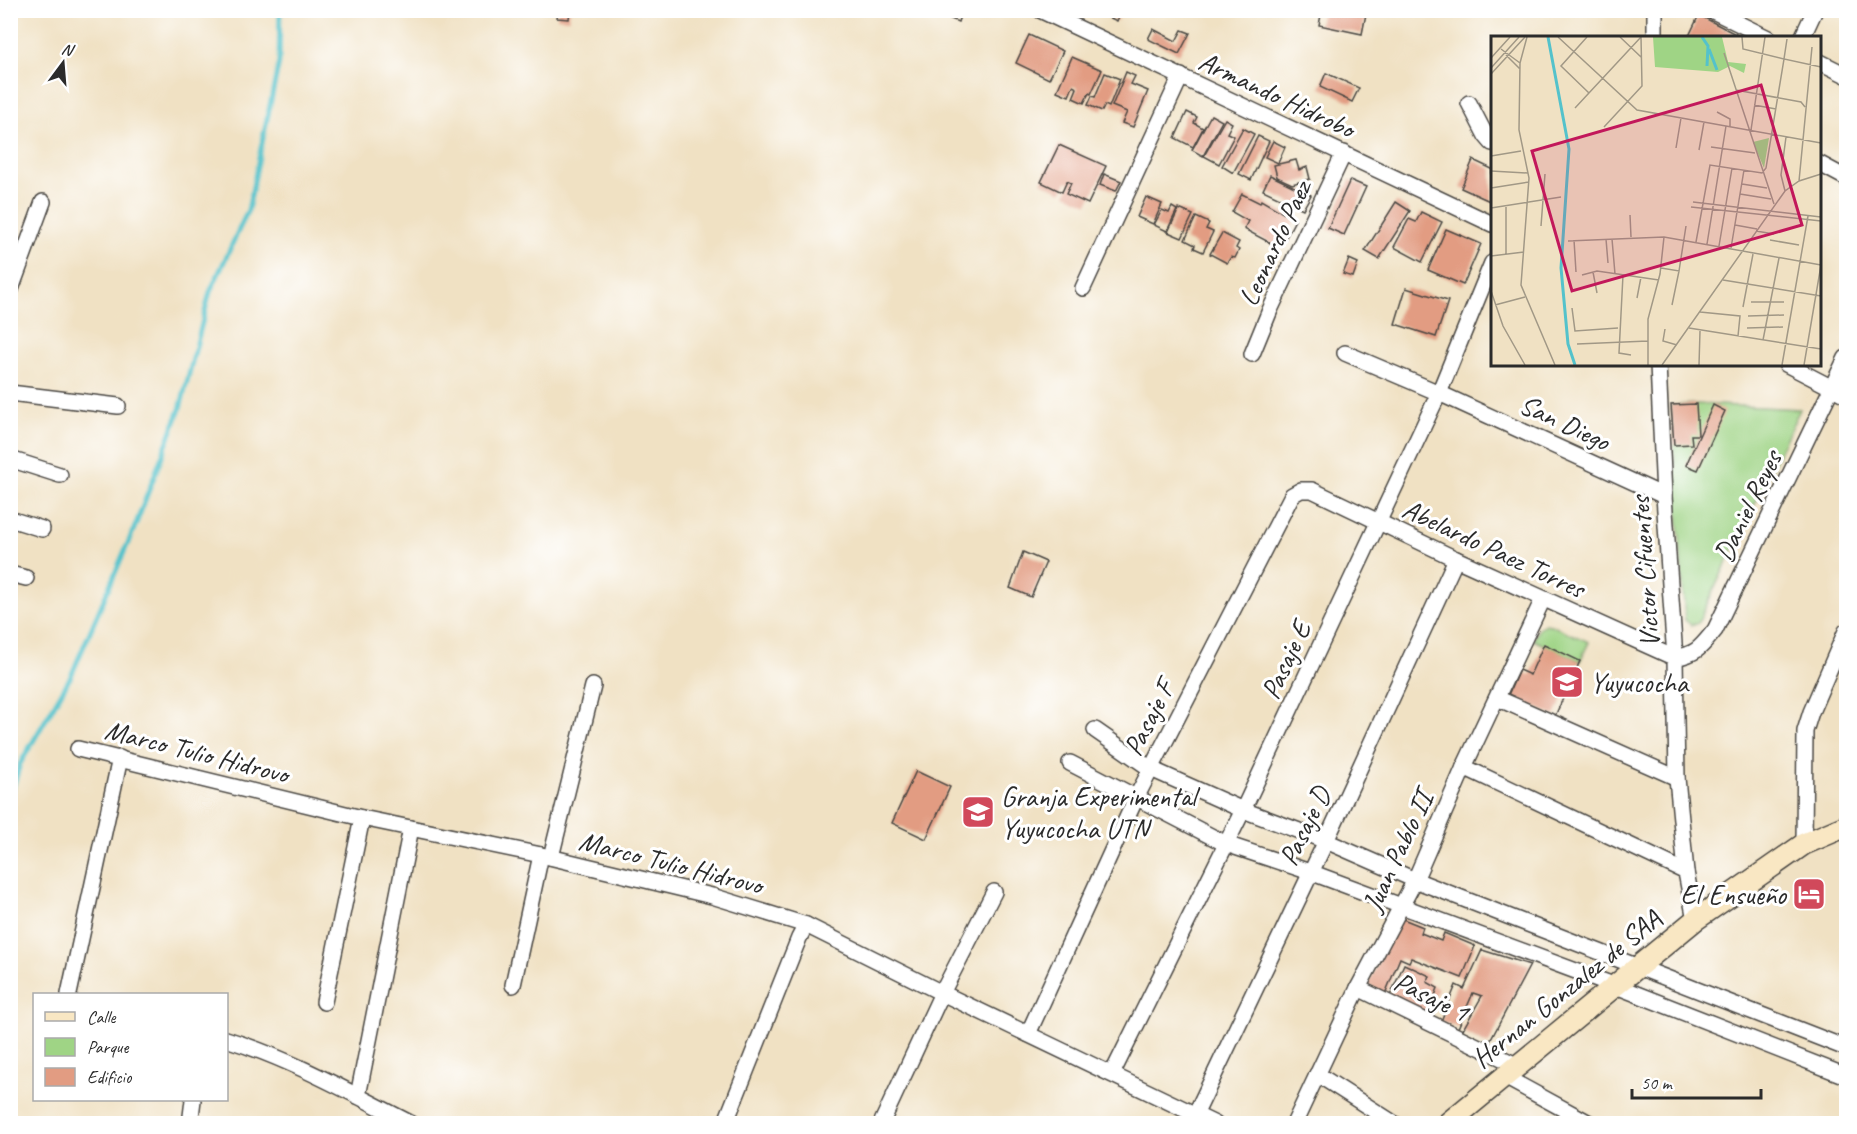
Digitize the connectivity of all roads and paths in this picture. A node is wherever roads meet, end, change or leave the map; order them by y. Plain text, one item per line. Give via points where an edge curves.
1 (1040, 10) edge
2 (1655, 10) edge
3 (1711, 10) edge
4 (1815, 10) edge
5 (1655, 36) edge
6 (1764, 36) edge
7 (1803, 36) edge
8 (1821, 62) edge
9 (1846, 75) edge
10 (1180, 76) junction
11 (1469, 103) dead end
12 (1491, 142) edge
13 (1344, 153) junction
14 (1821, 165) edge
15 (1846, 178) edge
16 (43, 202) dead end
17 (1491, 224) edge
18 (1491, 265) edge
19 (1083, 288) dead end
20 (10, 292) edge
21 (1345, 353) dead end
22 (1252, 354) dead end
23 (1846, 358) edge
24 (1658, 366) edge
25 (1790, 366) edge
26 (1832, 388) junction
27 (10, 393) edge
28 (1439, 393) junction
29 (1846, 395) edge
30 (118, 406) dead end
31 (10, 459) edge
32 (60, 475) dead end
33 (1292, 495) joint
34 (1664, 496) junction
35 (10, 519) edge
36 (1377, 522) junction
37 (42, 529) dead end
38 (1456, 559) junction
39 (10, 574) edge
40 (26, 578) dead end
41 (1543, 599) junction
42 (1846, 631) edge
43 (1675, 658) junction
44 (593, 686) dead end
45 (1497, 698) junction
46 (1095, 730) dead end
47 (78, 749) dead end
48 (120, 758) junction
49 (1070, 763) dead end
50 (1464, 767) junction
51 (1151, 769) junction
52 (1677, 778) junction
53 (1136, 798) junction
54 (1243, 810) junction
55 (362, 818) junction
56 (1846, 826) edge
57 (411, 828) junction
58 (1326, 841) junction
59 (1226, 844) junction
60 (1804, 844) junction
61 (546, 856) junction
62 (1310, 872) junction
63 (1686, 872) junction
64 (1415, 880) junction
65 (994, 892) dead end
66 (1400, 906) junction
67 (1695, 920) junction
68 (806, 925) junction
69 (1637, 966) junction
70 (513, 985) dead end
71 (1616, 986) junction
72 (1358, 988) junction
73 (69, 993) edge
74 (942, 993) junction
75 (324, 1002) dead end
76 (1028, 1034) junction
77 (228, 1040) edge
78 (1846, 1048) edge
79 (1509, 1071) junction
80 (1112, 1074) junction
81 (1317, 1074) junction
82 (1846, 1076) edge
83 (358, 1096) junction
84 (193, 1101) edge
85 (1196, 1113) junction
86 (190, 1124) edge
87 (412, 1124) edge
88 (725, 1124) edge
89 (881, 1124) edge
90 (1215, 1124) edge
91 (1294, 1124) edge
92 (1395, 1124) edge
93 (1447, 1124) edge
94 (1591, 1124) edge

1 - 10 street, Armando Hidrobo
2 - 5 street
3 - 6 street
4 - 7 street
8 - 9 street
10 - 13 street, Armando Hidrobo
10 - 19 street
11 - 12 street
13 - 17 street, Armando Hidrobo
13 - 22 street, Leonardo Paez
14 - 15 street
16 - 20 street
18 - 28 street, Pasaje E
21 - 28 street, San Diego
23 - 26 street, Daniel Reyes
24 - 34 street, Victor Cifuentes
25 - 26 street
26 - 29 street
26 - 43 street, Daniel Reyes via 1715,630 1699,650
27 - 30 street
28 - 34 street, San Diego
28 - 36 street, Pasaje E
31 - 32 street
33 - 36 street, Abelardo Paez Torres via 1312,490
33 - 51 street, Pasaje F
34 - 43 street, Victor Cifuentes
35 - 37 street
36 - 38 street, Abelardo Paez Torres
36 - 54 street, Pasaje E
38 - 41 street, Abelardo Paez Torres
38 - 58 street, Pasaje D
39 - 40 street
41 - 43 street, Abelardo Paez Torres
41 - 45 street, Juan Pablo II
42 - 60 street via 1805,731
43 - 52 street, Victor Cifuentes
44 - 61 street
45 - 50 street, Juan Pablo II
45 - 52 street
46 - 51 street
47 - 48 street, Marco Tulio Hidrovo
48 - 55 street, Marco Tulio Hidrovo
48 - 73 street
49 - 53 street
50 - 63 street
50 - 64 street, Juan Pablo II
51 - 53 street, Pasaje F
51 - 54 street
52 - 63 street, Victor Cifuentes
53 - 59 street
53 - 76 street, Pasaje F
54 - 58 street
54 - 59 street, Pasaje E
55 - 57 street, Marco Tulio Hidrovo
55 - 75 street
56 - 60 street, Hernan Gonzalez de SAA
57 - 61 street, Marco Tulio Hidrovo
57 - 83 street
58 - 62 street, Pasaje D
58 - 64 street
59 - 62 street
59 - 80 street, Pasaje E
60 - 67 street, Hernan Gonzalez de SAA
61 - 68 street, Marco Tulio Hidrovo via 712,896
61 - 70 street
62 - 66 street
62 - 85 street, Pasaje D
63 - 67 street, Victor Cifuentes
64 - 66 street, Juan Pablo II
64 - 69 street
65 - 74 street
66 - 71 street
66 - 72 street, Juan Pablo II
67 - 69 street, Hernan Gonzalez de SAA
68 - 74 street, Marco Tulio Hidrovo
68 - 88 street
69 - 71 street, Hernan Gonzalez de SAA
69 - 78 street
71 - 79 street, Hernan Gonzalez de SAA
71 - 82 street
72 - 79 street, Pasaje 1
72 - 81 street, Juan Pablo II
74 - 76 street, Marco Tulio Hidrovo
74 - 89 street
76 - 80 street, Marco Tulio Hidrovo
77 - 83 street
79 - 93 street, Hernan Gonzalez de SAA
79 - 94 street, Pasaje 1
80 - 85 street, Marco Tulio Hidrovo
81 - 91 street, Juan Pablo II
81 - 92 street
83 - 87 street
84 - 86 street
85 - 90 street, Marco Tulio Hidrovo

